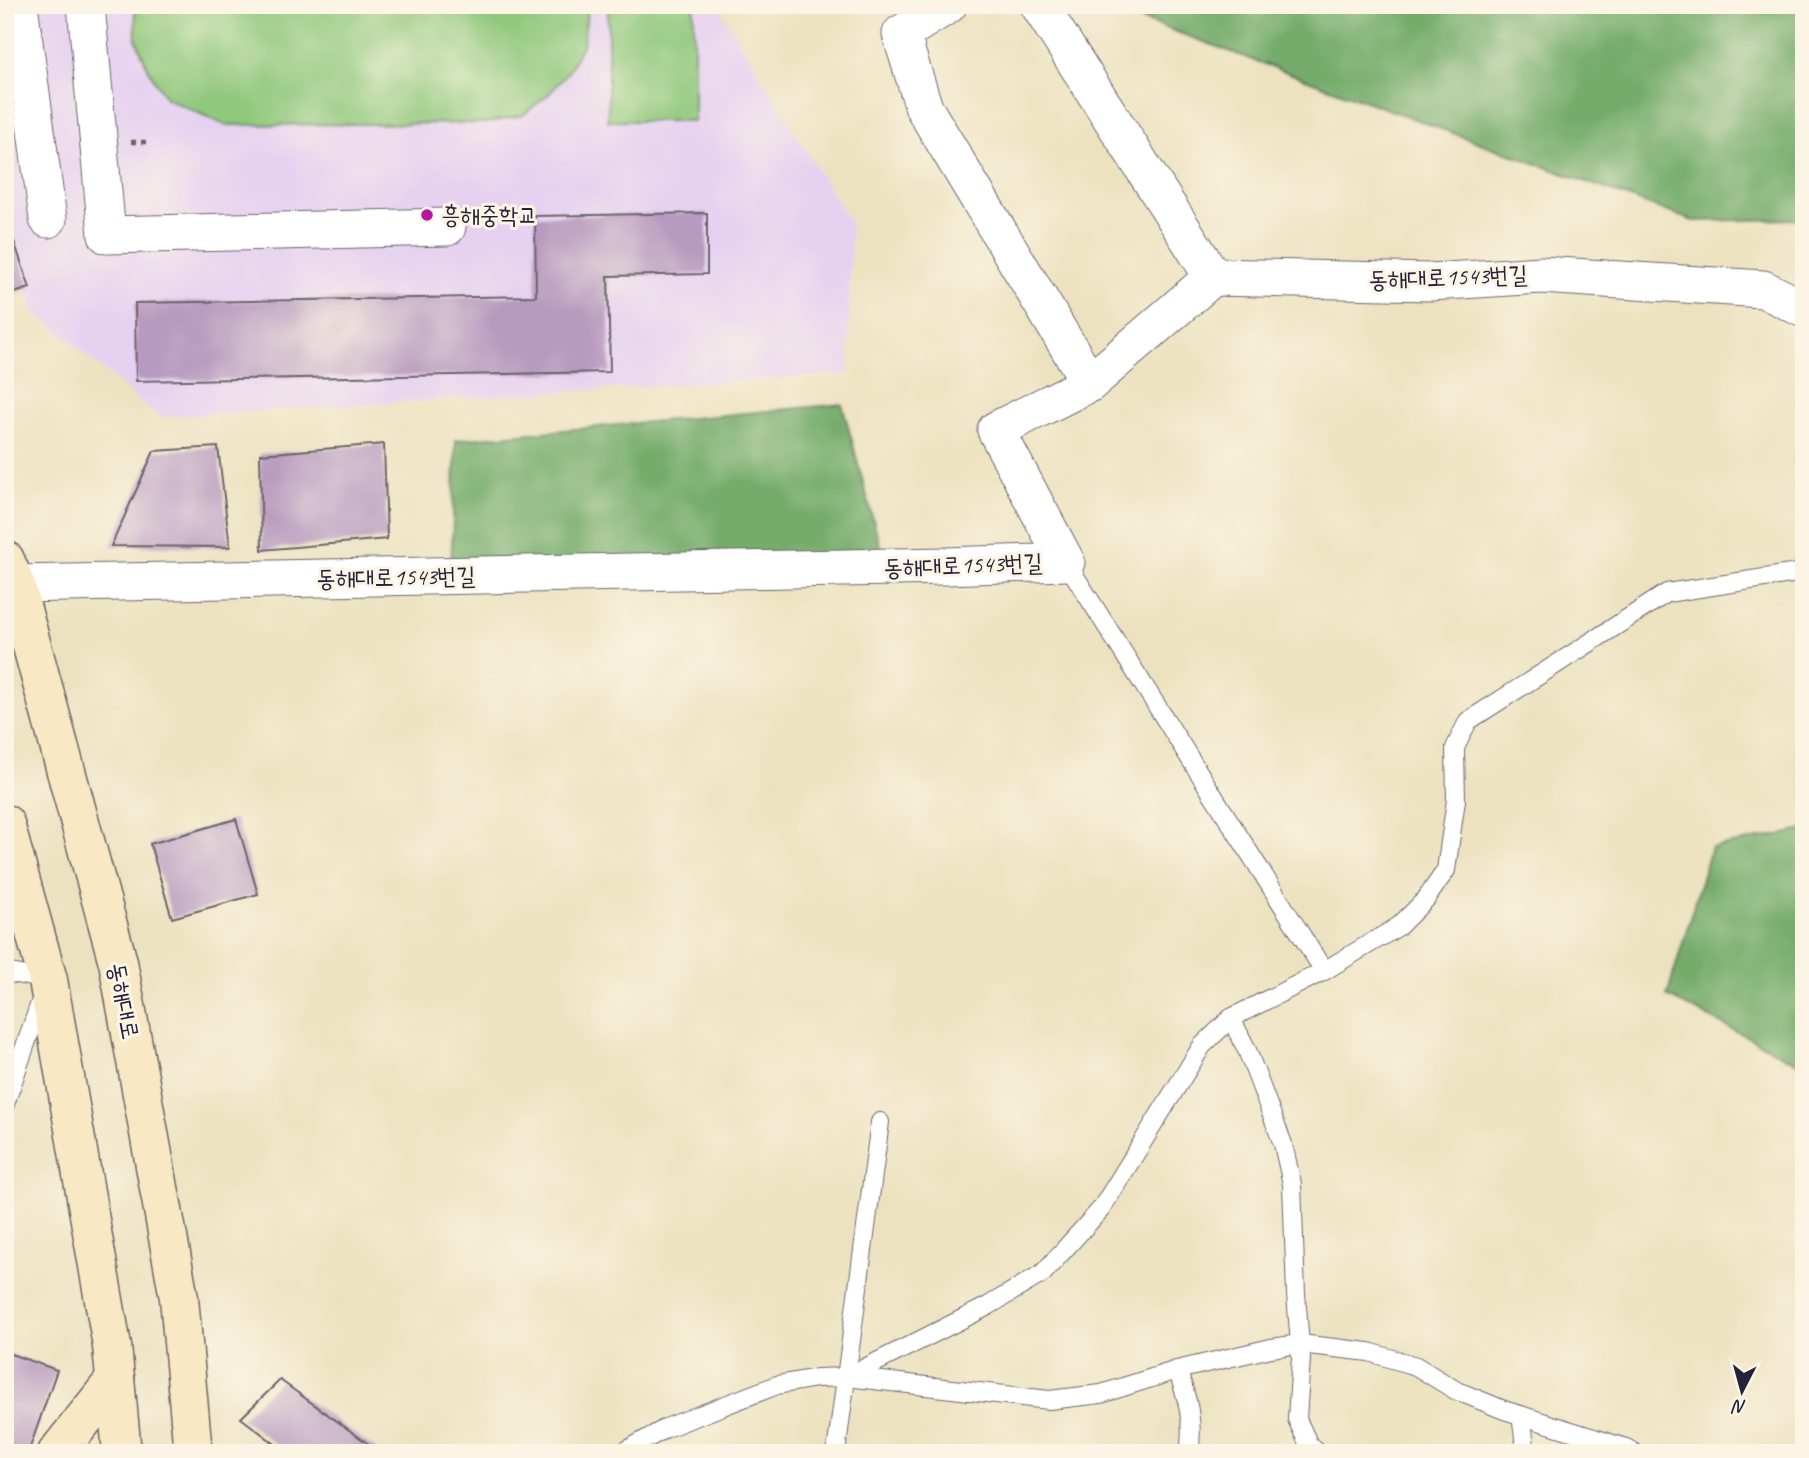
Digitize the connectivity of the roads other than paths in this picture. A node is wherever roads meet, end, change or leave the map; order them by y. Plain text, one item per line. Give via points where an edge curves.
1 (19, 5) edge
2 (86, 5) edge
3 (948, 5) edge
4 (1039, 5) edge
5 (48, 219) dead end
6 (447, 227) dead end
7 (1213, 276) junction
8 (1804, 309) edge
9 (1090, 383) junction
10 (1066, 562) junction
11 (10, 572) edge
12 (1804, 572) edge
13 (5, 824) edge
14 (1324, 971) junction
15 (5, 972) edge
16 (48, 980) junction
17 (1231, 1017) junction
18 (5, 1104) edge
19 (880, 1122) dead end
20 (1300, 1344) junction
21 (1177, 1370) junction
22 (847, 1377) junction
23 (116, 1380) junction
24 (189, 1407) junction
25 (1521, 1415) junction
26 (57, 1453) edge
27 (122, 1453) edge
28 (193, 1453) edge
29 (216, 1453) edge
30 (622, 1453) edge
31 (836, 1453) edge
32 (1189, 1453) edge
33 (1317, 1453) edge
34 (1526, 1453) edge
35 (1634, 1453) edge

1 - 5 street
2 - 6 street via 107,235
3 - 9 street via 901,34 924,108
4 - 7 street
7 - 8 street, 동해대로1543번길 via 1430,282 1541,275 1763,289
7 - 9 street, 동해대로1543번길
9 - 10 street, 동해대로1543번길 via 996,430
10 - 11 street, 동해대로1543번길 via 931,567
10 - 14 lane
11 - 24 main road, 동해대로 via 118,962 179,1298
12 - 14 lane via 1667,593 1468,721 1455,748 1456,800 1446,870 1426,900 1399,926
13 - 16 main road
14 - 17 lane
15 - 16 lane
16 - 18 lane
16 - 23 main road
17 - 20 lane via 1283,1144 1292,1184
17 - 22 lane via 1202,1046 1101,1209 1043,1273
19 - 22 lane
20 - 21 lane
20 - 25 lane via 1369,1352 1416,1366 1455,1390
20 - 33 lane via 1297,1419
21 - 22 lane via 1101,1394 1049,1401
21 - 32 lane via 1188,1400
22 - 30 lane via 777,1385 666,1428
22 - 31 lane
23 - 26 main road
23 - 27 main road
24 - 28 main road, 동해대로
24 - 29 main road
25 - 34 lane
25 - 35 lane

